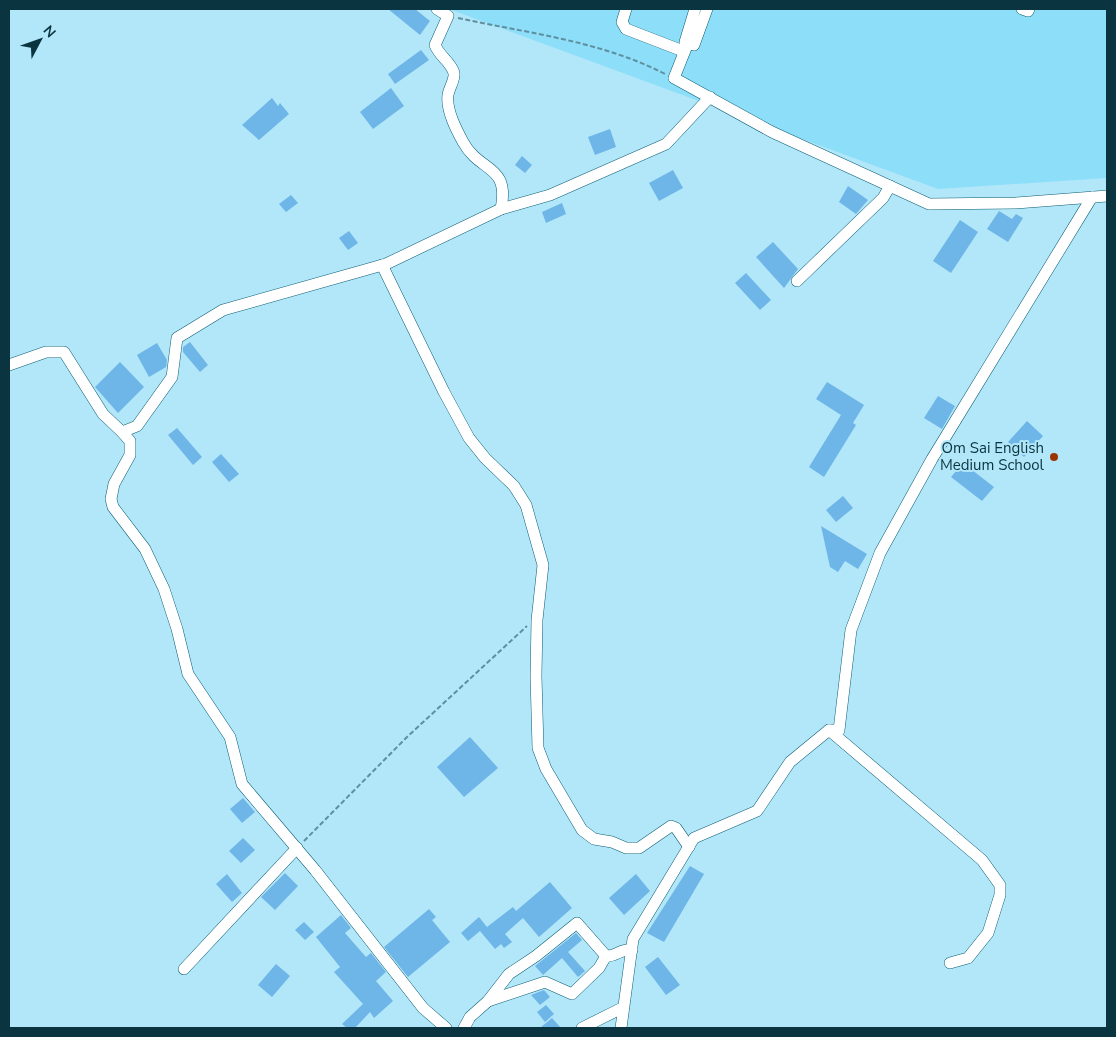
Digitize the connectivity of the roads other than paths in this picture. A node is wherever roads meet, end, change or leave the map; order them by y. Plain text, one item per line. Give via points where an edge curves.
1 (437, 9) edge
2 (626, 9) edge
3 (695, 9) edge
4 (707, 9) edge
5 (1022, 9) edge
6 (1028, 9) edge
7 (686, 47) junction
8 (710, 97) junction
9 (890, 186) junction
10 (1107, 196) edge
11 (1092, 197) junction
12 (501, 209) junction
13 (382, 265) junction
14 (797, 281) dead end
15 (9, 365) edge
16 (122, 432) junction
17 (829, 730) junction
18 (689, 847) junction
19 (296, 848) junction
20 (632, 950) junction
21 (606, 956) junction
22 (950, 963) dead end
23 (184, 969) dead end
24 (488, 1001) junction
25 (622, 1008) junction
26 (446, 1028) edge
27 (464, 1028) edge
28 (582, 1028) edge
29 (621, 1028) edge

1 - 12 street via 448,16 435,45 454,75 448,95 452,117 463,143 502,183
2 - 7 street via 622,22 626,29
3 - 7 street via 684,42
4 - 7 street via 694,44
5 - 6 street
7 - 8 street via 674,78
8 - 9 street via 772,132
8 - 12 street via 666,144 550,195
9 - 11 street via 929,204 1016,203
9 - 14 street via 883,198
10 - 11 street
11 - 17 street via 932,459 880,553 851,630 839,730
12 - 13 street
13 - 16 street via 223,310 177,338 172,377 138,426
13 - 18 street via 469,438 518,490 526,505 543,565 537,620 538,748 546,769 582,830 594,839 626,848 639,848 671,826
15 - 16 street via 46,352 64,352 103,414
16 - 19 street via 130,441 130,455 114,484 111,498 114,507 145,549 164,589 188,674 230,738 242,784
17 - 18 street via 790,762 757,811 694,838
17 - 22 street via 982,860 1000,885 988,933 968,958
18 - 20 street via 634,939
19 - 23 street
19 - 26 street via 423,1008
20 - 21 street
20 - 25 street
21 - 24 street via 599,968 572,994 545,982
21 - 24 street via 577,923 509,974
24 - 27 street via 470,1017
25 - 28 street
25 - 29 street

